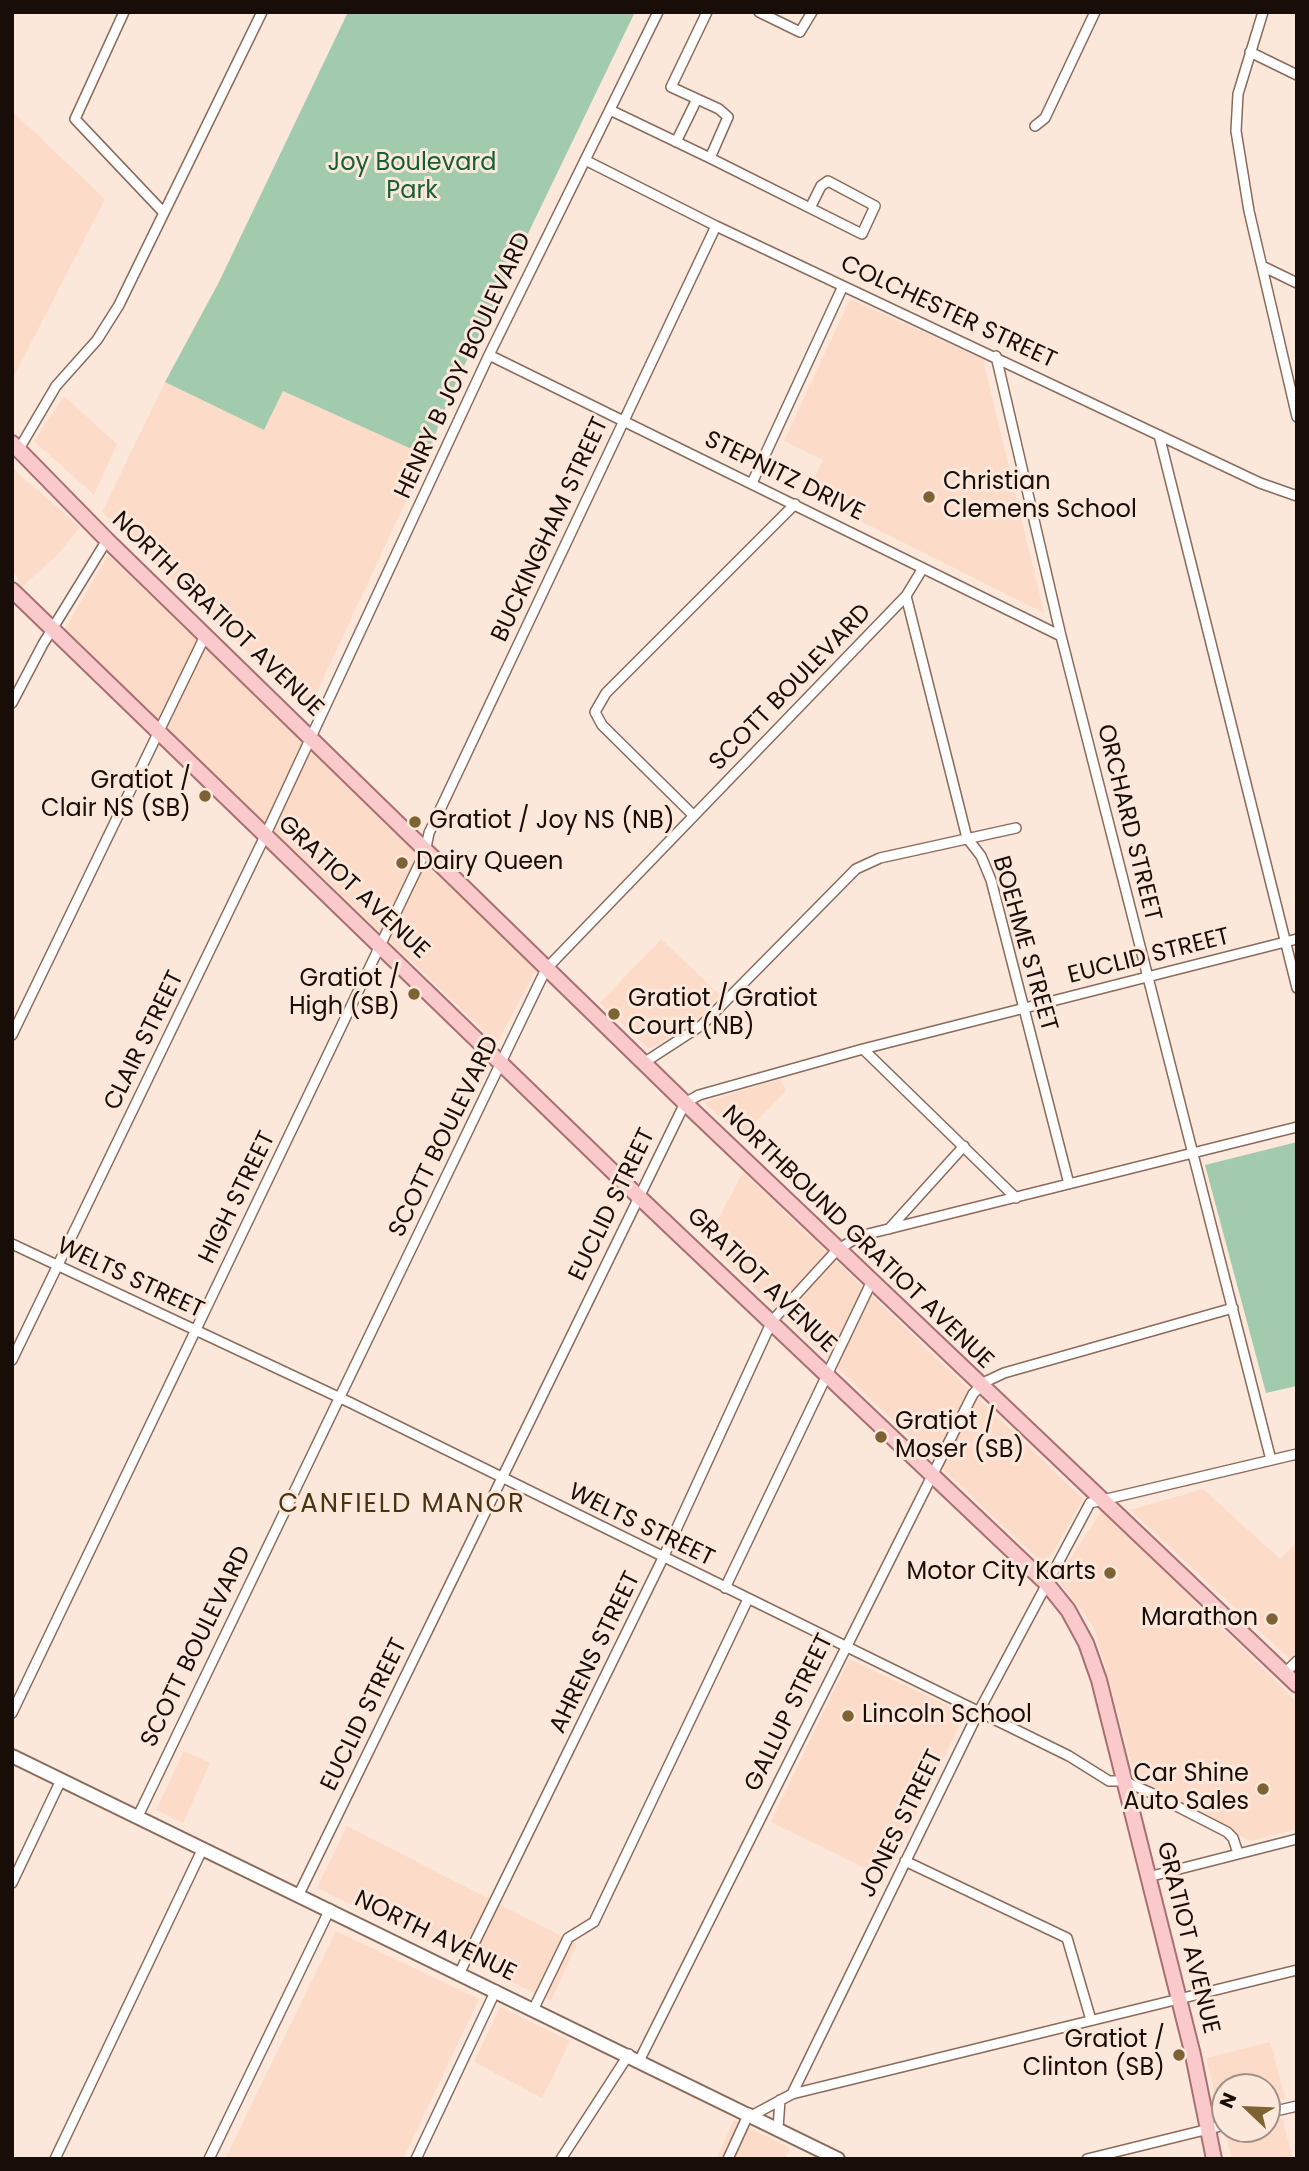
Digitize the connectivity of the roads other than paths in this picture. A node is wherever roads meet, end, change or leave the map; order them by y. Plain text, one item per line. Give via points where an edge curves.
1 (124, 12) edge
2 (262, 12) edge
3 (658, 12) edge
4 (707, 12) edge
5 (759, 12) edge
6 (813, 12) edge
7 (1095, 12) edge
8 (1263, 12) edge
9 (1250, 52) junction
10 (1297, 75) edge
11 (697, 99) junction
12 (610, 110) junction
13 (1035, 126) dead end
14 (676, 142) junction
15 (710, 158) junction
16 (585, 160) junction
17 (810, 208) junction
18 (164, 214) junction
19 (716, 226) junction
20 (1262, 266) junction
21 (1297, 283) edge
22 (843, 286) junction
23 (489, 355) junction
24 (996, 356) junction
25 (1297, 417) edge
26 (625, 420) junction
27 (1159, 435) junction
28 (16, 446) edge
29 (752, 483) junction
30 (1297, 496) edge
31 (795, 504) junction
32 (107, 540) junction
33 (923, 568) junction
34 (12, 590) edge
35 (906, 596) junction
36 (53, 632) junction
37 (205, 636) junction
38 (1060, 636) junction
39 (12, 703) edge
40 (158, 733) junction
41 (310, 739) junction
42 (694, 816) junction
43 (391, 818) joint
44 (1016, 828) dead end
45 (265, 836) junction
46 (967, 838) junction
47 (425, 852) junction
48 (1297, 939) edge
49 (1285, 942) junction
50 (381, 946) junction
51 (546, 969) junction
52 (1148, 976) junction
53 (1297, 988) edge
54 (1024, 1009) junction
55 (12, 1035) edge
56 (863, 1049) junction
57 (502, 1061) junction
58 (645, 1062) junction
59 (685, 1103) junction
60 (1297, 1127) edge
61 (964, 1146) junction
62 (1194, 1154) junction
63 (1069, 1184) junction
64 (638, 1196) junction
65 (1016, 1199) junction
66 (888, 1231) junction
67 (12, 1244) edge
68 (837, 1250) junction
69 (57, 1266) junction
70 (871, 1283) junction
71 (1233, 1308) junction
72 (772, 1321) junction
73 (196, 1331) junction
74 (12, 1360) edge
75 (828, 1376) junction
76 (979, 1386) junction
77 (341, 1398) junction
78 (1297, 1454) edge
79 (1271, 1460) junction
80 (932, 1475) junction
81 (502, 1480) junction
82 (1101, 1500) junction
83 (663, 1558) junction
84 (1047, 1584) junction
85 (725, 1588) junction
86 (748, 1599) junction
87 (845, 1647) junction
88 (1297, 1661) edge
89 (1285, 1673) junction
90 (1297, 1685) edge
91 (12, 1713) edge
92 (978, 1713) junction
93 (12, 1756) edge
94 (61, 1780) junction
95 (1124, 1781) junction
96 (138, 1816) junction
97 (1297, 1839) edge
98 (203, 1848) junction
99 (1238, 1853) junction
100 (905, 1861) junction
101 (1148, 1877) junction
102 (12, 1883) edge
103 (299, 1894) junction
104 (330, 1909) junction
105 (1297, 1970) edge
106 (460, 1972) junction
107 (496, 1990) junction
108 (1179, 1998) junction
109 (534, 2008) junction
110 (1091, 2020) junction
111 (634, 2057) junction
112 (792, 2094) junction
113 (780, 2099) junction
114 (751, 2114) junction
115 (778, 2128) junction
116 (1211, 2128) edge
117 (1208, 2129) junction
118 (55, 2159) edge
119 (209, 2159) edge
120 (416, 2159) edge
121 (561, 2159) edge
122 (728, 2159) edge
123 (838, 2159) edge
124 (1087, 2159) edge
125 (1214, 2159) edge

1 - 18 street via 75,118
2 - 18 street
3 - 12 street, HENRY B JOY BOULEVARD
4 - 11 street via 671,88
5 - 6 street via 800,32
7 - 13 street via 1045,118
8 - 9 street
9 - 10 street
9 - 20 street via 1238,94 1236,131
11 - 14 street
11 - 15 street via 728,117
12 - 14 street
12 - 16 street, HENRY B JOY BOULEVARD
14 - 15 street
15 - 17 street
16 - 19 street, COLCHESTER STREET
16 - 23 street, HENRY B JOY BOULEVARD
17 - 17 street via 862,234 875,206 828,181
18 - 28 street via 108,325 56,386
19 - 22 street, COLCHESTER STREET
19 - 26 street, BUCKINGHAM STREET
20 - 21 street
20 - 25 street
22 - 24 street, COLCHESTER STREET
22 - 29 street
23 - 26 street, STEPNITZ DRIVE
23 - 41 street, HENRY B JOY BOULEVARD
24 - 27 street, COLCHESTER STREET
24 - 38 street, ORCHARD STREET
26 - 29 street, STEPNITZ DRIVE
26 - 47 street, BUCKINGHAM STREET via 429,833
27 - 30 street, COLCHESTER STREET
27 - 49 street
28 - 32 main road, NORTH GRATIOT AVENUE
29 - 31 street, STEPNITZ DRIVE
31 - 33 street, STEPNITZ DRIVE
31 - 42 street via 606,693 595,712
32 - 36 street
32 - 37 main road, NORTH GRATIOT AVENUE
33 - 35 street, SCOTT BOULEVARD
33 - 38 street, STEPNITZ DRIVE
34 - 36 main road, GRATIOT AVENUE
35 - 42 street, SCOTT BOULEVARD
35 - 46 street, BOEHME STREET
36 - 39 street
36 - 40 main road, GRATIOT AVENUE
37 - 40 street
37 - 41 main road, NORTH GRATIOT AVENUE
38 - 52 street, ORCHARD STREET
40 - 45 main road, GRATIOT AVENUE
40 - 55 street
41 - 43 main road, NORTH GRATIOT AVENUE
41 - 45 street, CLAIR STREET
42 - 51 street, SCOTT BOULEVARD
43 - 47 main road, NORTHBOUND GRATIOT AVENUE
44 - 46 street
45 - 50 main road, GRATIOT AVENUE
45 - 69 street, CLAIR STREET
46 - 54 street, BOEHME STREET via 991,880
46 - 58 street via 880,858 856,869 702,1025
47 - 50 street, HIGH STREET
47 - 51 main road, NORTHBOUND GRATIOT AVENUE
48 - 49 street, EUCLID STREET
49 - 52 street, EUCLID STREET
49 - 53 street
50 - 57 main road, GRATIOT AVENUE
50 - 73 street, HIGH STREET
51 - 57 street, SCOTT BOULEVARD
51 - 58 main road, NORTHBOUND GRATIOT AVENUE
52 - 54 street, EUCLID STREET
52 - 62 street, ORCHARD STREET
54 - 56 street, EUCLID STREET
54 - 63 street, BOEHME STREET
56 - 59 street, EUCLID STREET
56 - 61 street
57 - 64 main road, GRATIOT AVENUE
57 - 77 street, SCOTT BOULEVARD
58 - 59 main road, NORTHBOUND GRATIOT AVENUE
59 - 64 street, EUCLID STREET
59 - 68 main road, NORTHBOUND GRATIOT AVENUE
60 - 62 street
61 - 65 street
61 - 66 street
62 - 63 street
62 - 71 street, ORCHARD STREET
63 - 65 street
64 - 72 main road, GRATIOT AVENUE
64 - 81 street, EUCLID STREET
65 - 66 street
66 - 68 street via 860,1236
67 - 69 street, WELTS STREET
68 - 70 main road, NORTHBOUND GRATIOT AVENUE
68 - 72 street, AHRENS STREET
69 - 73 street, WELTS STREET
69 - 74 street, CLAIR STREET
70 - 75 street
70 - 76 main road, NORTHBOUND GRATIOT AVENUE
71 - 76 street via 1004,1373
71 - 79 street, ORCHARD STREET
72 - 75 main road, GRATIOT AVENUE
72 - 83 street, AHRENS STREET
73 - 77 street, WELTS STREET
73 - 91 street, HIGH STREET
75 - 80 main road, GRATIOT AVENUE
75 - 85 street
76 - 80 street, GALLUP STREET
76 - 82 main road, NORTHBOUND GRATIOT AVENUE
77 - 81 street, WELTS STREET
77 - 96 street, SCOTT BOULEVARD
78 - 79 street
79 - 82 street
80 - 84 main road, GRATIOT AVENUE
80 - 87 street, GALLUP STREET
81 - 83 street, WELTS STREET
81 - 103 street, EUCLID STREET
82 - 84 street, JONES STREET via 1090,1503
82 - 89 main road, NORTHBOUND GRATIOT AVENUE
83 - 85 street, WELTS STREET
83 - 106 street, AHRENS STREET
84 - 92 street, JONES STREET
84 - 95 main road, GRATIOT AVENUE via 1074,1619 1090,1651
85 - 86 street, WELTS STREET
86 - 87 street, WELTS STREET
86 - 109 street via 594,1922 568,1938
87 - 92 street, WELTS STREET
87 - 111 street, GALLUP STREET
88 - 89 street
89 - 90 main road, NORTHBOUND GRATIOT AVENUE
92 - 95 street, WELTS STREET via 1069,1756 1109,1781
92 - 100 street, JONES STREET
93 - 94 main road, NORTH AVENUE
94 - 96 main road, NORTH AVENUE
94 - 102 street
95 - 99 street, WELTS STREET via 1227,1832
95 - 101 main road, GRATIOT AVENUE
96 - 98 main road, NORTH AVENUE
97 - 99 street
98 - 103 main road, NORTH AVENUE
98 - 118 street
99 - 101 street
100 - 110 street via 1067,1938
100 - 112 street, JONES STREET
101 - 108 main road, GRATIOT AVENUE
103 - 104 main road, NORTH AVENUE
104 - 106 main road, NORTH AVENUE
104 - 119 street
105 - 108 street
106 - 107 main road, NORTH AVENUE
107 - 109 main road, NORTH AVENUE
107 - 120 street
108 - 110 street
108 - 117 main road, GRATIOT AVENUE
109 - 111 main road, NORTH AVENUE
110 - 112 street
111 - 114 main road, NORTH AVENUE
111 - 121 street, GALLUP STREET
112 - 113 street
113 - 114 street
113 - 115 street
114 - 115 main road, NORTH AVENUE
114 - 122 street
115 - 123 main road, NORTH AVENUE
116 - 117 street
117 - 124 street
117 - 125 main road, GRATIOT AVENUE

